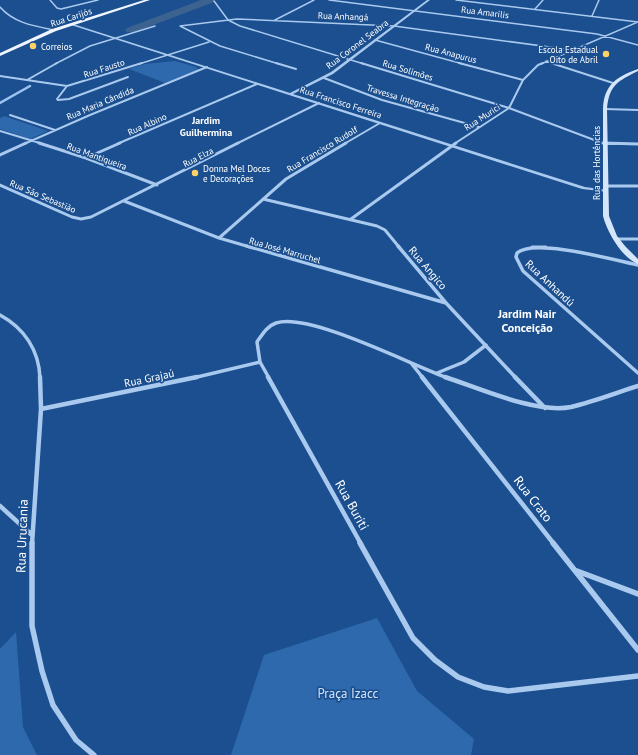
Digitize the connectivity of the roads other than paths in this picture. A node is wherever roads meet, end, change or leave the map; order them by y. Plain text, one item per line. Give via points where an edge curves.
1 (50, 0) edge
2 (98, 0) edge
3 (148, 0) edge
4 (314, 0) edge
5 (329, 0) edge
6 (429, 0) edge
7 (456, 0) edge
8 (488, 0) edge
9 (543, 0) edge
10 (599, 0) edge
11 (214, 1) edge
12 (485, 3) junction
13 (0, 7) edge
14 (535, 9) junction
15 (415, 10) junction
16 (592, 16) junction
17 (228, 20) junction
18 (274, 20) junction
19 (638, 22) edge
20 (72, 25) junction
21 (155, 26) dead end
22 (394, 26) junction
23 (54, 30) junction
24 (607, 36) junction
25 (113, 38) junction
26 (375, 40) junction
27 (209, 42) junction
28 (638, 45) edge
29 (572, 50) junction
30 (0, 54) edge
31 (168, 55) junction
32 (349, 60) junction
33 (546, 61) junction
34 (207, 68) junction
35 (296, 69) dead end
36 (638, 70) edge
37 (0, 76) edge
38 (128, 77) dead end
39 (324, 78) junction
40 (27, 80) junction
41 (523, 80) junction
42 (613, 83) junction
43 (257, 84) junction
44 (67, 86) junction
45 (291, 94) junction
46 (319, 103) junction
47 (509, 108) junction
48 (605, 109) junction
49 (638, 110) edge
50 (10, 116) dead end
51 (380, 123) junction
52 (479, 127) junction
53 (55, 130) junction
54 (0, 131) edge
55 (32, 141) junction
56 (605, 144) junction
57 (638, 144) edge
58 (452, 146) junction
59 (0, 155) edge
60 (86, 158) junction
61 (0, 185) edge
62 (157, 185) junction
63 (638, 186) edge
64 (606, 189) junction
65 (263, 199) junction
66 (124, 201) junction
67 (81, 219) joint
68 (351, 219) junction
69 (220, 238) junction
70 (615, 239) junction
71 (638, 239) edge
72 (638, 263) edge
73 (446, 303) junction
74 (0, 315) edge
75 (486, 345) junction
76 (260, 362) junction
77 (410, 362) junction
78 (638, 373) edge
79 (437, 374) junction
80 (638, 386) edge
81 (545, 408) junction
82 (41, 409) junction
83 (0, 506) edge
84 (32, 535) junction
85 (576, 571) junction
86 (638, 594) edge
87 (638, 650) edge
88 (638, 676) edge
89 (94, 755) edge

1 - 2 street via 61,9
3 - 20 main road, Rua Carijós
4 - 18 street
5 - 15 street, Rua Amarilis
6 - 15 street, Rua Coronel Seabra
7 - 12 street
8 - 12 street
9 - 14 street
10 - 16 street
11 - 17 street
12 - 14 street
13 - 23 street via 5,14 15,20
14 - 16 street
15 - 22 street, Rua Coronel Seabra
15 - 24 street, Rua Amarilis
16 - 19 street
17 - 18 street, Rua Anhangá
17 - 27 street, Rua Anhangá via 180,26
17 - 32 street, Rua Solimões
18 - 22 street, Rua Anhangá
19 - 24 street, Rua Murici
20 - 23 main road, Rua Carijós
20 - 25 street, Rua Francisco Ferreira
21 - 25 street
22 - 26 street, Rua Coronel Seabra
22 - 29 street, Rua Anhangá
23 - 30 main road, Rua Carijós
24 - 28 street, Rua Amarilis
24 - 29 street, Rua Murici
25 - 31 street, Rua Francisco Ferreira
25 - 40 street via 73,54
26 - 32 street, Rua Coronel Seabra
26 - 41 street, Rua Anapurus
27 - 31 street, Rua Fausto
27 - 35 street
29 - 33 street, Rua Murici
31 - 34 street, Rua Francisco Ferreira
31 - 44 street, Rua Fausto
32 - 39 street, Rua Coronel Seabra
32 - 47 street, Rua Solimões
33 - 41 street, Rua Murici via 538,65
33 - 42 street
34 - 43 street, Rua Francisco Ferreira
34 - 53 street, Rua Maria Cândida
36 - 42 main road
37 - 40 street, Rua Fausto
38 - 44 street via 58,100
39 - 45 street, Rua Coronel Seabra
39 - 52 street, Travessa Integração via 382,100
40 - 44 street, Rua Fausto
41 - 47 street, Rua Murici
42 - 48 main road, Rua das Hortências via 605,96
43 - 45 street, Rua Francisco Ferreira
43 - 60 street, Rua Albino
45 - 46 street, Rua Francisco Ferreira
46 - 51 street, Rua Francisco Ferreira
46 - 62 street, Rua Elza
47 - 52 street, Rua Murici
47 - 56 street, Rua Solimões
48 - 49 street
48 - 56 main road, Rua das Hortências
50 - 53 street
51 - 58 street, Rua Francisco Ferreira
51 - 65 street, Rua Francisco Rudolf via 286,179
52 - 58 street, Rua Murici
53 - 55 street, Rua Maria Cândida
54 - 55 street, Rua Mantiqueira
55 - 59 street, Rua Maria Cândida
55 - 60 street, Rua Mantiqueira
56 - 57 street
56 - 64 main road, Rua das Hortências
58 - 64 street, Rua Francisco Ferreira via 584,188
58 - 68 street, Rua Murici
60 - 62 street, Rua Mantiqueira
61 - 67 street, Rua São Sebastião
62 - 66 street, Rua Elza
63 - 64 street
64 - 70 main road, Rua das Hortências via 607,223
65 - 68 street, Rua Angico
65 - 69 street, Rua Francisco Rudolf
66 - 67 street, Rua Elza via 91,218
66 - 69 street, Rua José Marruchel
68 - 73 street, Rua Angico via 385,230
69 - 73 street, Rua José Marruchel
70 - 71 street
70 - 72 main road, Rua das Hortências
72 - 78 street, Rua Anhandú via 532,246 522,248 515,257 516,263 523,271
73 - 75 street, Rua Angico
74 - 82 street, Rua Urucania via 29,340 37,355
75 - 79 street via 472,358
75 - 81 street, Rua Angico
76 - 77 street, Rua Buriti via 257,342 261,335 275,323 284,321 300,322 356,340
76 - 82 street, Rua Grajaú
76 - 88 street, Rua Buriti via 413,638 435,660 458,677 484,687 508,691
77 - 79 street, Rua Buriti
77 - 85 street, Rua Crato
79 - 81 street, Rua Buriti via 516,401
80 - 81 street, Rua Buriti via 570,407
82 - 84 street, Rua Urucania
83 - 84 street
84 - 89 street, Rua Urucania via 32,626 42,672 53,705 76,740
85 - 86 street
85 - 87 street, Rua Crato

